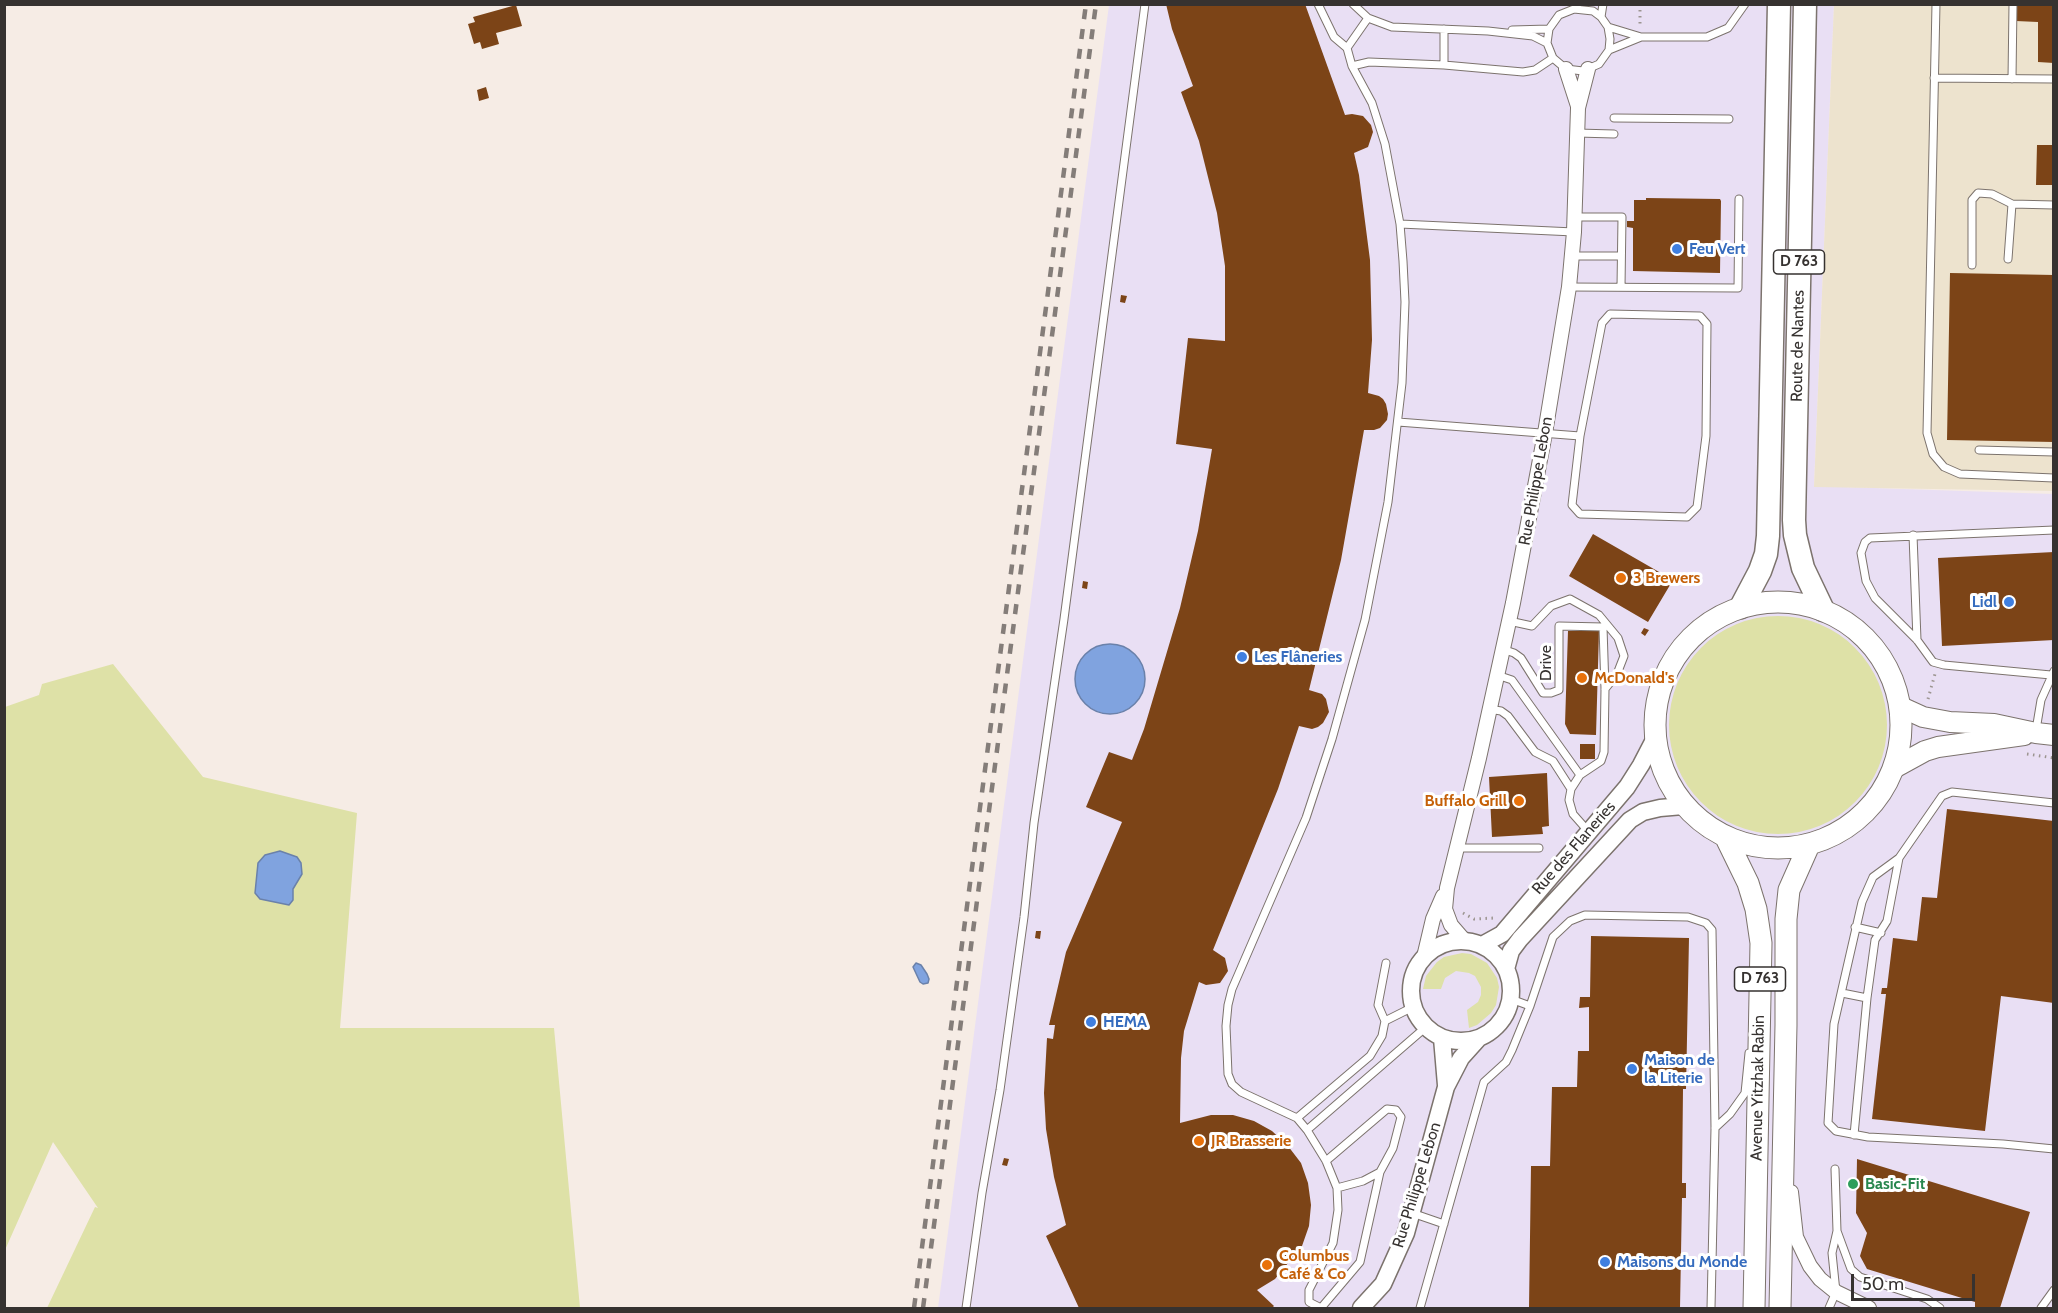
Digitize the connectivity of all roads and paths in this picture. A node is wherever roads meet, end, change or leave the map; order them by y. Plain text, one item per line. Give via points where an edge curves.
1 (1145, 4) edge
2 (1318, 4) edge
3 (1353, 4) edge
4 (1603, 4) edge
5 (1640, 4) edge
6 (1745, 4) edge
7 (1779, 4) edge
8 (1805, 4) edge
9 (1936, 4) edge
10 (2013, 4) edge
11 (1576, 7) edge
12 (1601, 17) junction
13 (1368, 18) junction
14 (1608, 27) junction
15 (1640, 27) dead end
16 (1444, 29) junction
17 (1549, 29) junction
18 (1488, 30) junction
19 (1641, 37) junction
20 (1547, 43) junction
21 (1347, 48) junction
22 (1609, 50) junction
23 (1553, 58) junction
24 (1444, 65) junction
25 (1352, 66) junction
26 (1566, 69) junction
27 (1585, 70) junction
28 (1934, 78) junction
29 (2012, 79) junction
30 (2054, 79) edge
31 (1578, 108) junction
32 (1614, 118) dead end
33 (1729, 119) dead end
34 (1577, 133) junction
35 (1614, 134) dead end
36 (1739, 199) dead end
37 (2012, 204) junction
38 (2054, 205) edge
39 (1575, 217) junction
40 (1400, 224) junction
41 (1574, 232) junction
42 (1571, 256) junction
43 (1621, 256) junction
44 (2008, 259) dead end
45 (1972, 265) dead end
46 (1569, 287) junction
47 (1621, 287) junction
48 (1398, 422) junction
49 (1545, 433) junction
50 (1580, 436) junction
51 (1979, 450) dead end
52 (2054, 452) edge
53 (2054, 478) edge
54 (2054, 530) edge
55 (1913, 535) junction
56 (1741, 607) junction
57 (1823, 610) junction
58 (1508, 621) junction
59 (1917, 640) junction
60 (1502, 649) junction
61 (1937, 663) junction
62 (2052, 673) edge
63 (1497, 675) junction
64 (1605, 689) junction
65 (1900, 707) junction
66 (1489, 709) junction
67 (1923, 717) junction
68 (2045, 734) edge
69 (1654, 740) junction
70 (1894, 768) junction
71 (1580, 775) junction
72 (1571, 789) junction
73 (2054, 803) edge
74 (1683, 806) junction
75 (1588, 831) junction
76 (1726, 838) junction
77 (1809, 845) junction
78 (1457, 848) junction
79 (1539, 848) dead end
80 (1899, 858) junction
81 (1447, 888) junction
82 (1456, 909) dead end
83 (1507, 927) junction
84 (1855, 927) junction
85 (1881, 933) junction
86 (1464, 940) junction
87 (1761, 943) junction
88 (1482, 945) junction
89 (1424, 957) junction
90 (1386, 963) dead end
91 (1506, 969) junction
92 (1842, 993) junction
93 (1867, 998) junction
94 (1511, 999) junction
95 (1530, 1006) junction
96 (1413, 1007) junction
97 (1385, 1021) junction
98 (1426, 1027) junction
99 (1751, 1035) dead end
100 (1442, 1038) junction
101 (1479, 1038) junction
102 (1750, 1047) dead end
103 (1446, 1088) junction
104 (1297, 1118) junction
105 (1715, 1128) junction
106 (1307, 1130) junction
107 (1783, 1133) junction
108 (1854, 1135) junction
109 (2054, 1149) edge
110 (1326, 1161) junction
111 (1835, 1169) dead end
112 (1380, 1172) junction
113 (1337, 1188) junction
114 (1411, 1213) junction
115 (1444, 1224) junction
116 (1837, 1232) junction
117 (2054, 1290) edge
118 (1836, 1292) junction
119 (966, 1308) edge
120 (1321, 1308) edge
121 (1360, 1308) edge
122 (1420, 1308) edge
123 (1711, 1308) edge
124 (1754, 1308) edge
125 (1780, 1308) edge
126 (1829, 1308) edge
127 (1869, 1308) edge
128 (1940, 1308) edge
129 (2041, 1308) edge

1 - 119 lane via 1024,917
2 - 21 lane via 1334,37
3 - 13 lane
4 - 12 lane
5 - 15 path
6 - 19 lane via 1728,28 1707,38
7 - 56 highway, Route de Nantes / D 763 via 1768,536 1760,571
8 - 57 highway, Route de Nantes / D 763 via 1794,520 1803,568
9 - 28 lane
10 - 29 lane
11 - 12 lane
11 - 17 lane via 1558,15
12 - 14 lane
13 - 16 lane via 1392,27
13 - 21 lane
14 - 19 lane
14 - 22 lane
16 - 18 lane
16 - 24 lane
17 - 18 lane
17 - 20 lane
18 - 20 lane via 1533,36
19 - 22 lane
20 - 23 lane
21 - 25 lane
22 - 27 lane via 1599,64
23 - 24 lane via 1523,72
23 - 26 lane
24 - 25 lane via 1369,62
25 - 40 lane via 1372,102 1385,144
26 - 27 lane
26 - 31 street
27 - 31 street, Rue Philippe Lebon
28 - 29 lane
28 - 53 lane via 1927,433 1933,454 1944,467 1960,474
29 - 30 lane
31 - 34 street, Rue Philippe Lebon
32 - 33 lane
34 - 35 lane
34 - 39 street, Rue Philippe Lebon
36 - 47 lane via 1738,288
37 - 38 lane
37 - 44 lane
37 - 45 lane via 1978,192 1972,200
39 - 41 street, Rue Philippe Lebon
39 - 43 lane via 1622,218
40 - 41 lane
40 - 48 lane via 1405,302
41 - 42 street, Rue Philippe Lebon
42 - 43 lane
42 - 46 street, Rue Philippe Lebon
43 - 47 lane
46 - 47 lane
46 - 49 street, Rue Philippe Lebon
48 - 49 lane
48 - 104 lane via 1388,502 1365,620 1335,729 1306,818 1228,1005 1226,1047 1232,1084 1240,1092
49 - 50 lane
49 - 58 street, Rue Philippe Lebon
50 - 50 lane via 1572,506 1580,514 1687,516 1697,507 1707,406 1707,324 1700,316 1610,314 1602,323
51 - 52 lane
54 - 55 lane
55 - 59 lane
55 - 59 lane via 1870,538 1861,553 1866,581 1875,598
56 - 57 main road via 1782,601
56 - 69 main road via 1709,621 1683,644 1665,673 1654,706
57 - 65 main road via 1851,625 1875,648 1892,675
58 - 60 street, Rue Philippe Lebon
58 - 64 lane via 1532,626 1551,606 1570,599 1599,615 1618,638 1624,656
59 - 61 lane
60 - 63 street, Rue Philippe Lebon
60 - 64 lane, Drive via 1521,658 1544,693 1551,693 1560,690 1559,626 1603,627
61 - 62 lane
61 - 67 path
62 - 68 lane via 2041,700
63 - 66 street, Rue Philippe Lebon
63 - 71 lane via 1512,680
64 - 71 lane via 1604,752 1601,761
65 - 67 main road
65 - 70 main road via 1901,738
66 - 72 lane via 1508,716 1535,752 1553,761
66 - 78 street, Rue Philippe Lebon
67 - 68 main road
68 - 70 main road via 1938,747
69 - 74 main road via 1664,775
69 - 75 street, Rue des Flaneries via 1627,787
70 - 77 main road via 1875,802 1845,829
71 - 72 lane
72 - 75 lane via 1573,814
73 - 80 lane via 1952,792 1942,796
74 - 76 main road via 1702,824
74 - 91 street, Rue des Flaneries via 1643,812 1630,820 1520,939 1511,951
75 - 83 street, Rue des Flaneries
76 - 77 main road via 1766,849
76 - 87 main road, Avenue Yitzhak Rabin / D 763 via 1748,883
77 - 107 main road, Avenue Yitzhak Rabin / D 763 via 1789,890 1786,919
78 - 79 lane
78 - 81 street, Rue Philippe Lebon
80 - 84 lane via 1873,877
80 - 85 lane via 1887,921
81 - 86 street, Rue Philippe Lebon via 1445,909 1451,925
81 - 89 street, Rue Philippe Lebon via 1433,919
82 - 83 path via 1474,919 1495,917
83 - 88 street, Rue des Flaneries
84 - 85 lane
84 - 92 lane
85 - 93 lane via 1875,940
86 - 88 street
86 - 89 street via 1442,945
87 - 99 lane
87 - 124 main road, Avenue Yitzhak Rabin / D 763
88 - 91 street
89 - 96 street via 1413,975
90 - 97 lane via 1378,1005
91 - 94 street
92 - 93 lane
92 - 108 lane via 1834,1024 1828,1123 1836,1131
93 - 108 lane
94 - 95 lane
94 - 101 street via 1500,1022
95 - 105 lane via 1553,937 1570,921 1596,915 1688,917 1706,923 1712,930
95 - 115 lane via 1506,1062 1484,1082
96 - 97 lane
96 - 98 street
97 - 104 lane via 1383,1036 1370,1056
98 - 100 street
98 - 106 lane
100 - 101 street
100 - 103 street, Rue Philippe Lebon
101 - 103 street, Rue Philippe Lebon via 1461,1058
102 - 105 lane via 1745,1093
103 - 114 street, Rue Philippe Lebon
104 - 106 lane
105 - 123 lane
106 - 110 lane
107 - 118 street via 1796,1237 1810,1266
107 - 125 main road, Avenue Yitzhak Rabin / D 763
108 - 109 lane
110 - 112 lane via 1387,1108 1396,1110 1401,1117 1393,1148
110 - 113 lane
111 - 116 lane
112 - 113 lane
112 - 120 lane via 1360,1262
113 - 120 lane via 1333,1243 1309,1290 1309,1302
114 - 115 lane
114 - 121 street, Rue Philippe Lebon via 1383,1284
115 - 122 lane
116 - 118 lane via 1833,1252
116 - 128 lane via 1851,1269 1860,1277 1927,1299
117 - 129 lane
118 - 126 lane
118 - 127 street

